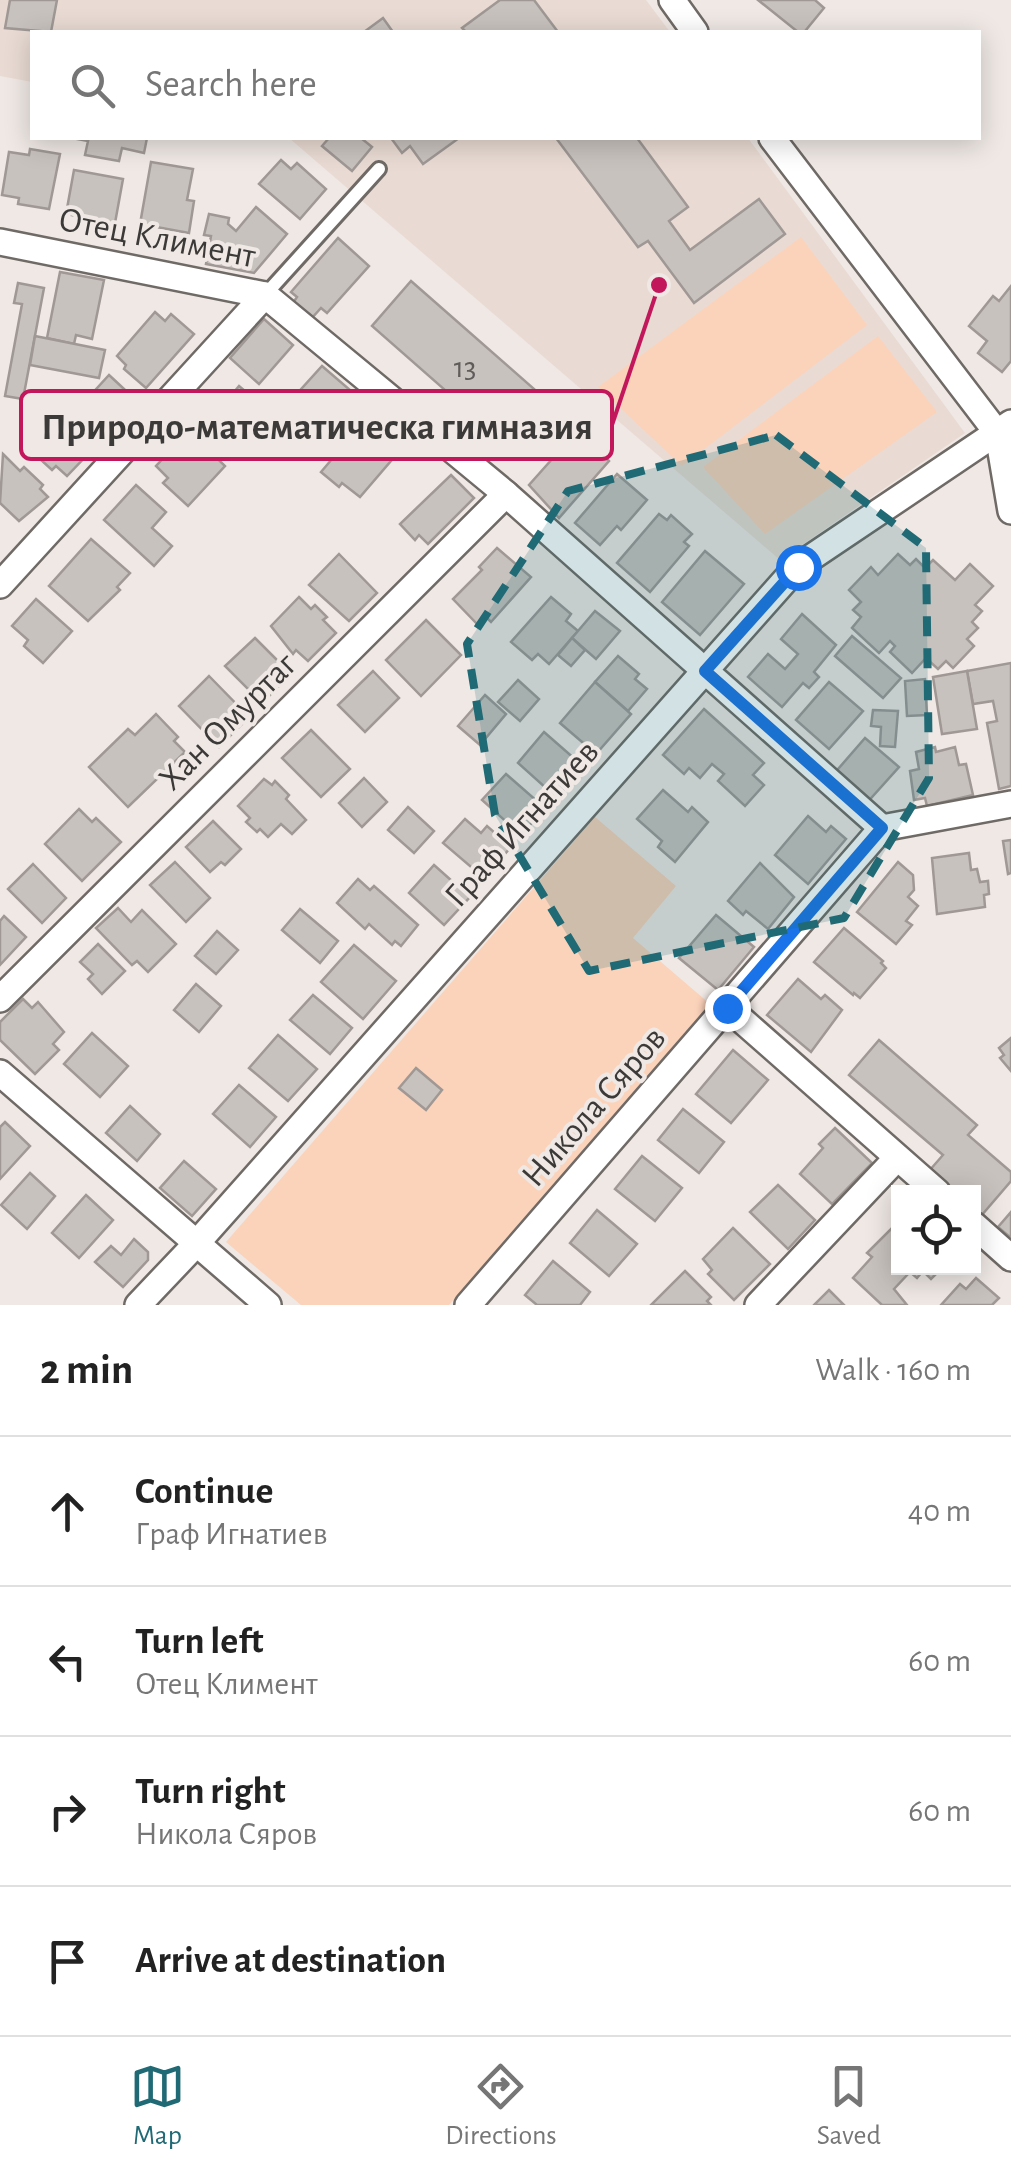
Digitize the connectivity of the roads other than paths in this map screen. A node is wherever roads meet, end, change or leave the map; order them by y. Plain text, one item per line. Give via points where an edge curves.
1 (672, 0) edge
2 (694, 30) edge
3 (774, 140) edge
4 (379, 169) dead end
5 (0, 242) edge
6 (265, 295) junction
7 (1004, 429) edge
8 (506, 494) junction
9 (1011, 511) edge
10 (0, 586) edge
11 (705, 671) junction
12 (1011, 804) edge
13 (882, 828) junction
14 (0, 999) edge
15 (727, 1008) junction
16 (0, 1072) edge
17 (897, 1158) junction
18 (929, 1185) edge
19 (981, 1231) edge
20 (195, 1245) junction
21 (1011, 1258) edge
22 (138, 1305) edge
23 (268, 1305) edge
24 (468, 1305) edge
25 (759, 1305) edge

1 - 2 street
3 - 7 street
4 - 6 lane
5 - 6 street, Отец Климент
6 - 8 street, Отец Климент
6 - 10 street
7 - 9 street
7 - 11 street, Граф Игнатиев via 798,567
8 - 11 street, Отец Климент
8 - 14 street, Хан Омуртаг
11 - 13 street, Отец Климент
11 - 20 street, Граф Игнатиев
12 - 13 street
13 - 15 street, Никола Сяров
15 - 17 street
15 - 24 street, Никола Сяров
16 - 20 street
17 - 18 street
17 - 25 street
19 - 21 street
20 - 22 street, Граф Игнатиев
20 - 23 street

